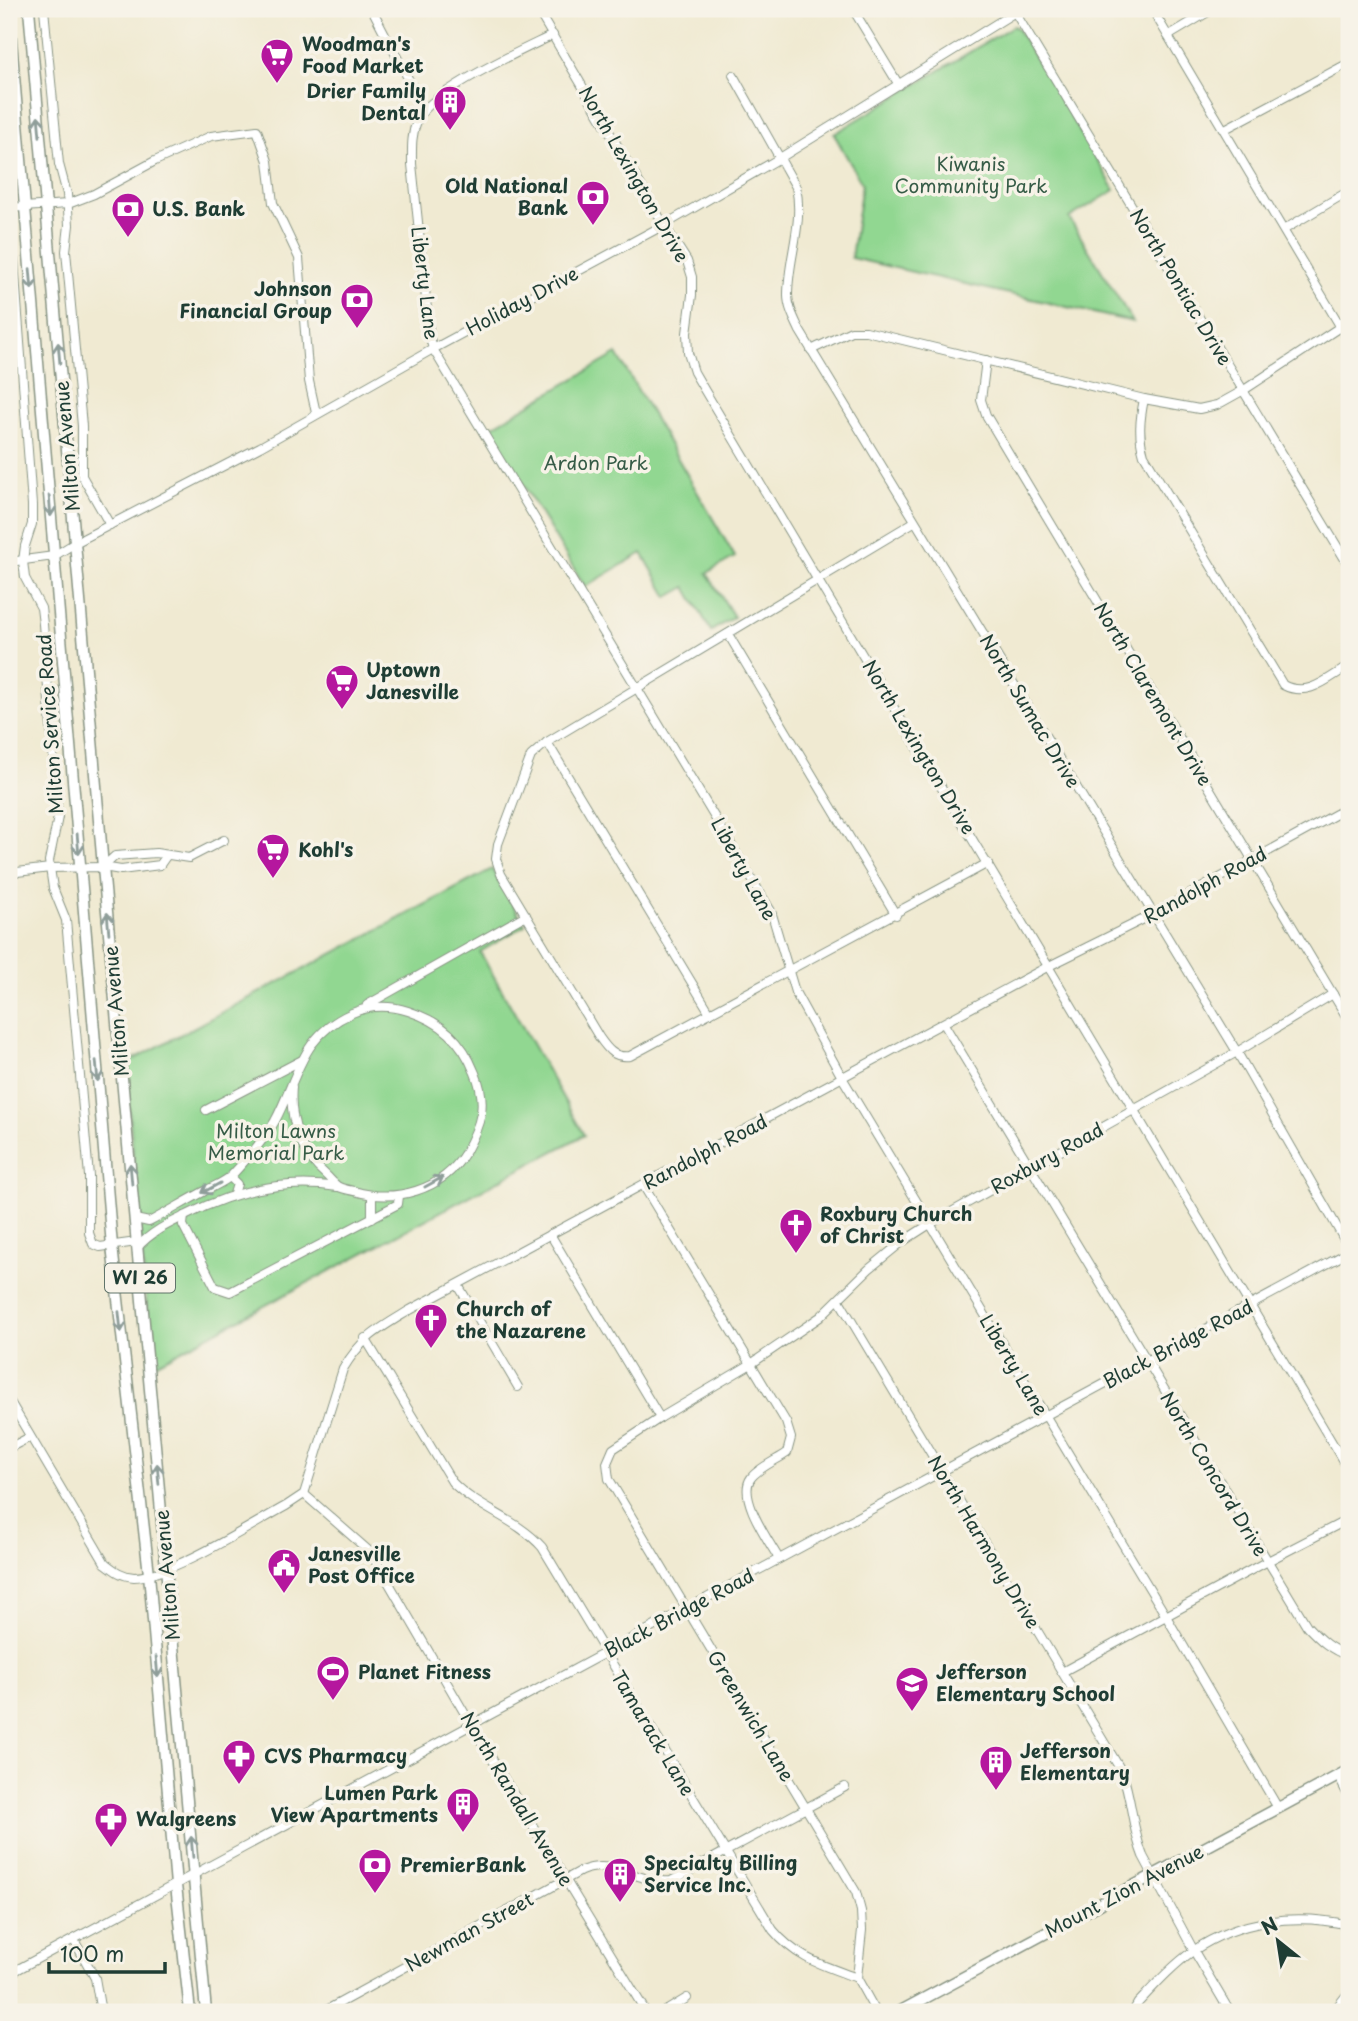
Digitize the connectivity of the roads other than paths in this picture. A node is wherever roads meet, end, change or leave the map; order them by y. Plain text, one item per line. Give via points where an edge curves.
1 (29, 9) edge
2 (44, 9) edge
3 (378, 9) edge
4 (537, 9) edge
5 (1152, 9) edge
6 (1213, 9) edge
7 (1016, 10) edge
8 (854, 11) dead end
9 (9, 16) edge
10 (553, 36) junction
11 (1168, 36) junction
12 (1349, 63) edge
13 (733, 75) dead end
14 (899, 85) junction
15 (424, 109) junction
16 (1225, 129) junction
17 (780, 158) junction
18 (1349, 191) edge
19 (46, 204) junction
20 (68, 204) junction
21 (25, 206) junction
22 (9, 208) edge
23 (664, 225) junction
24 (1285, 229) junction
25 (9, 243) edge
26 (1349, 321) edge
27 (1340, 326) junction
28 (1349, 341) edge
29 (433, 349) junction
30 (811, 350) junction
31 (986, 360) junction
32 (1244, 390) junction
33 (1144, 399) junction
34 (316, 413) junction
35 (914, 522) junction
36 (110, 525) junction
37 (75, 543) junction
38 (54, 556) junction
39 (23, 561) junction
40 (9, 562) edge
41 (1349, 566) edge
42 (819, 579) junction
43 (728, 634) junction
44 (1349, 666) edge
45 (637, 687) junction
46 (547, 742) junction
47 (1349, 807) edge
48 (224, 840) dead end
49 (167, 855) junction
50 (1252, 859) junction
51 (988, 863) junction
52 (80, 867) junction
53 (103, 867) junction
54 (50, 868) junction
55 (9, 873) edge
56 (1154, 914) junction
57 (526, 915) junction
58 (895, 915) junction
59 (1047, 967) junction
60 (789, 971) junction
61 (397, 988) junction
62 (1333, 994) junction
63 (400, 1009) junction
64 (710, 1013) junction
65 (349, 1015) junction
66 (1349, 1021) edge
67 (944, 1024) junction
68 (1237, 1052) junction
69 (302, 1060) junction
70 (842, 1079) junction
71 (292, 1087) junction
72 (206, 1110) dead end
73 (1132, 1110) junction
74 (274, 1122) junction
75 (294, 1124) junction
76 (1030, 1166) junction
77 (230, 1177) junction
78 (643, 1185) junction
79 (338, 1187) junction
80 (234, 1194) junction
81 (372, 1195) junction
82 (399, 1196) junction
83 (372, 1217) junction
84 (135, 1219) junction
85 (184, 1221) junction
86 (930, 1224) junction
87 (550, 1234) junction
88 (137, 1245) junction
89 (112, 1246) junction
90 (1349, 1250) edge
91 (458, 1285) junction
92 (839, 1300) junction
93 (1249, 1306) junction
94 (365, 1338) junction
95 (1147, 1361) junction
96 (751, 1364) junction
97 (519, 1387) dead end
98 (9, 1400) edge
99 (1044, 1416) junction
100 (660, 1418) junction
101 (30, 1437) junction
102 (9, 1448) edge
103 (607, 1463) joint
104 (941, 1471) junction
105 (1349, 1471) edge
106 (303, 1494) junction
107 (1349, 1519) edge
108 (779, 1559) junction
109 (1266, 1562) junction
110 (167, 1570) junction
111 (149, 1574) junction
112 (686, 1609) junction
113 (1166, 1616) junction
114 (604, 1653) junction
115 (1349, 1656) edge
116 (1062, 1672) junction
117 (472, 1726) junction
118 (1349, 1770) edge
119 (1338, 1776) junction
120 (845, 1787) dead end
121 (1349, 1797) edge
122 (807, 1808) junction
123 (1278, 1808) junction
124 (724, 1853) junction
125 (195, 1875) junction
126 (1154, 1876) junction
127 (566, 1879) junction
128 (176, 1885) junction
129 (1349, 1925) edge
130 (74, 1940) junction
131 (1194, 1951) junction
132 (9, 1974) edge
133 (857, 1978) junction
134 (1349, 1992) edge
135 (687, 1998) dead end
136 (913, 2009) edge
137 (101, 2012) edge
138 (190, 2012) edge
139 (206, 2012) edge
140 (323, 2012) edge
141 (646, 2012) edge
142 (664, 2012) edge
143 (876, 2012) edge
144 (899, 2012) edge
145 (1133, 2012) edge
146 (1230, 2012) edge
147 (1333, 2012) edge

19 -> 1 main road, Milton Avenue / WI 26
2 - 20 street via 59,164
3 - 15 street via 373,11
4 - 10 street, North Lexington Drive
5 - 11 street
6 - 11 street
7 - 14 street, Holiday Drive
7 - 32 street, North Pontiac Drive
8 - 14 street
9 - 21 main road, Milton Avenue / WI 26
10 - 15 street via 448,90
10 - 23 street, North Lexington Drive
11 - 16 street
12 - 16 street
13 - 17 street, North Sumac Drive
14 - 17 street, Holiday Drive
15 - 29 street, Liberty Lane via 412,141 412,164
16 - 24 street
17 - 23 street, Holiday Drive
17 - 30 street, North Sumac Drive via 800,205 788,296
18 - 24 street
19 - 20 street
19 - 21 street
37 -> 19 main road, Milton Avenue / WI 26
20 - 34 street via 211,136 257,130 268,161 273,203 299,258
20 - 36 street via 66,251 82,426 82,476
21 - 22 street
21 -> 38 main road, Milton Avenue / WI 26
23 - 29 street, Holiday Drive
23 - 42 street, North Lexington Drive via 692,277 687,333 694,372
24 - 27 street
25 - 39 street via 32,505
26 - 27 street
27 - 28 street
27 - 32 street
29 - 34 street, Holiday Drive
29 - 45 street, Liberty Lane
30 - 31 street via 851,331 866,331
30 - 35 street, North Sumac Drive
31 - 33 street
31 - 50 street, North Claremont Drive via 981,393 986,415
32 - 33 street via 1199,409
32 - 41 street, North Pontiac Drive
33 - 44 street via 1139,440 1144,455 1283,685 1295,691 1309,690
34 - 36 street, Holiday Drive
35 - 42 street
35 - 56 street, North Sumac Drive
36 - 37 street, Holiday Drive
37 - 38 street, Holiday Drive
37 - 53 main road, Milton Avenue / WI 26
38 - 39 street, Holiday Drive
38 -> 52 main road, Milton Avenue / WI 26
39 - 40 street, Holiday Drive
39 - 54 street, Milton Service Road via 43,624 58,817
42 - 43 street
42 - 51 street, North Lexington Drive
43 - 45 street
43 - 58 street
45 - 46 street
45 - 60 street, Liberty Lane via 771,911
46 - 57 street via 531,756 496,859
46 - 64 street
47 - 50 street, Randolph Road
48 - 49 street via 189,858
49 - 53 street via 115,856
49 - 53 street via 160,865 121,870
50 - 56 street, Randolph Road
50 - 62 street, North Claremont Drive
51 - 58 street
51 - 59 street, North Lexington Drive
52 - 53 street
52 - 54 street
52 -> 89 main road, Milton Avenue / WI 26
84 -> 53 main road, Milton Avenue / WI 26
54 - 55 street
54 - 89 street, Milton Service Road via 66,920 89,1176 89,1233 96,1246
56 - 59 street, Randolph Road
56 - 68 street, North Sumac Drive
57 - 61 street
57 - 64 street via 607,1050 615,1056 630,1056
58 - 60 street
59 - 67 street, Randolph Road
59 - 73 street, North Lexington Drive
60 - 64 street
60 - 70 street, Liberty Lane via 805,1014
61 - 63 street via 395,999
61 - 65 street
62 - 66 street, North Claremont Drive
62 - 68 street, Roxbury Road
63 - 65 street via 374,1006
82 -> 63 street via 447,1175 473,1139 483,1096 466,1053 453,1037 434,1021
65 - 69 street via 322,1030
67 - 70 street, Randolph Road
67 - 76 street, North Concord Drive
68 - 73 street, Roxbury Road
68 - 90 street, North Sumac Drive
69 - 71 street
69 - 72 street
70 - 78 street, Randolph Road
70 - 86 street, Liberty Lane
71 - 74 street
71 - 75 street
73 - 76 street, Roxbury Road
73 - 93 street, North Lexington Drive
74 - 75 street
74 - 77 street
75 - 79 street via 318,1169
76 - 86 street, Roxbury Road
76 - 95 street, North Concord Drive
77 - 80 street via 237,1184
77 -> 84 street via 149,1222
78 - 87 street, Randolph Road
78 - 96 street
79 - 80 street via 279,1185
79 - 81 street
80 - 85 street
81 - 82 street
81 - 83 street
82 - 83 street via 398,1204
83 - 85 street via 230,1292 215,1287
84 - 88 main road, Milton Avenue / WI 26
85 - 88 street via 151,1233
86 - 92 street, Roxbury Road via 869,1269
86 - 99 street, Liberty Lane
87 - 91 street, Randolph Road
87 - 100 street
88 - 89 street
110 -> 88 main road, Milton Avenue / WI 26
89 -> 111 main road, Milton Avenue / WI 26
90 - 93 street, Black Bridge Road
91 - 94 street, Randolph Road
91 - 97 street
92 - 96 street, Roxbury Road
92 - 104 street, North Harmony Drive
93 - 95 street, Black Bridge Road
93 - 105 street, North Lexington Drive
94 - 106 street, Randolph Road via 344,1369
94 - 114 street, Tamarack Lane via 452,1482 466,1496 530,1534 542,1547
95 - 99 street, Black Bridge Road
95 - 109 street, North Concord Drive
96 - 100 street, Roxbury Road
96 - 108 street via 791,1438 788,1453 751,1477 746,1488 747,1500
98 - 101 street
99 - 104 street, Black Bridge Road
99 - 113 street, Liberty Lane
100 - 103 street, Roxbury Road via 613,1449
101 - 102 street
101 - 111 street via 105,1563 118,1574
103 - 112 street, Greenwich Lane via 609,1479
104 - 108 street, Black Bridge Road
104 - 116 street, North Harmony Drive
106 - 110 street
106 - 117 street, North Randall Avenue via 369,1551
107 - 109 street
108 - 112 street, Black Bridge Road
109 - 113 street
109 - 115 street, North Concord Drive via 1322,1643
110 - 111 street
125 -> 110 main road, Milton Avenue / WI 26
111 -> 128 main road, Milton Avenue / WI 26
112 - 114 street, Black Bridge Road
112 - 122 street, Greenwich Lane
113 - 116 street
113 - 123 street, Liberty Lane
114 - 117 street, Black Bridge Road
114 - 124 street, Tamarack Lane
116 - 126 street, North Harmony Drive via 1122,1773 1136,1840
117 - 125 street, Black Bridge Road
117 - 127 street, North Randall Avenue
118 - 119 main road, Mount Zion Avenue
119 - 121 street
119 - 123 main road, Mount Zion Avenue
120 - 122 street, Newman Street
122 - 124 street, Newman Street
122 - 133 street, Greenwich Lane via 856,1892 862,1930
123 - 126 main road, Mount Zion Avenue
124 - 127 street, Newman Street via 670,1881 648,1881 602,1866
124 - 133 street, Tamarack Lane via 785,1945 800,1956
125 - 128 street, Black Bridge Road
125 - 139 main road, Milton Avenue / WI 26
126 - 131 street, North Harmony Drive
126 - 136 main road, Mount Zion Avenue
127 - 140 street, Newman Street
127 - 141 street, North Randall Avenue
128 - 130 street, Black Bridge Road
128 - 138 main road, Milton Avenue / WI 26
129 - 131 street via 1303,1919 1270,1921 1235,1930
130 - 132 street, Black Bridge Road
130 - 137 street via 94,1978
131 - 145 street
131 - 146 street, North Harmony Drive
133 - 143 street
134 - 147 street
135 - 142 street
136 - 144 main road, Mount Zion Avenue

